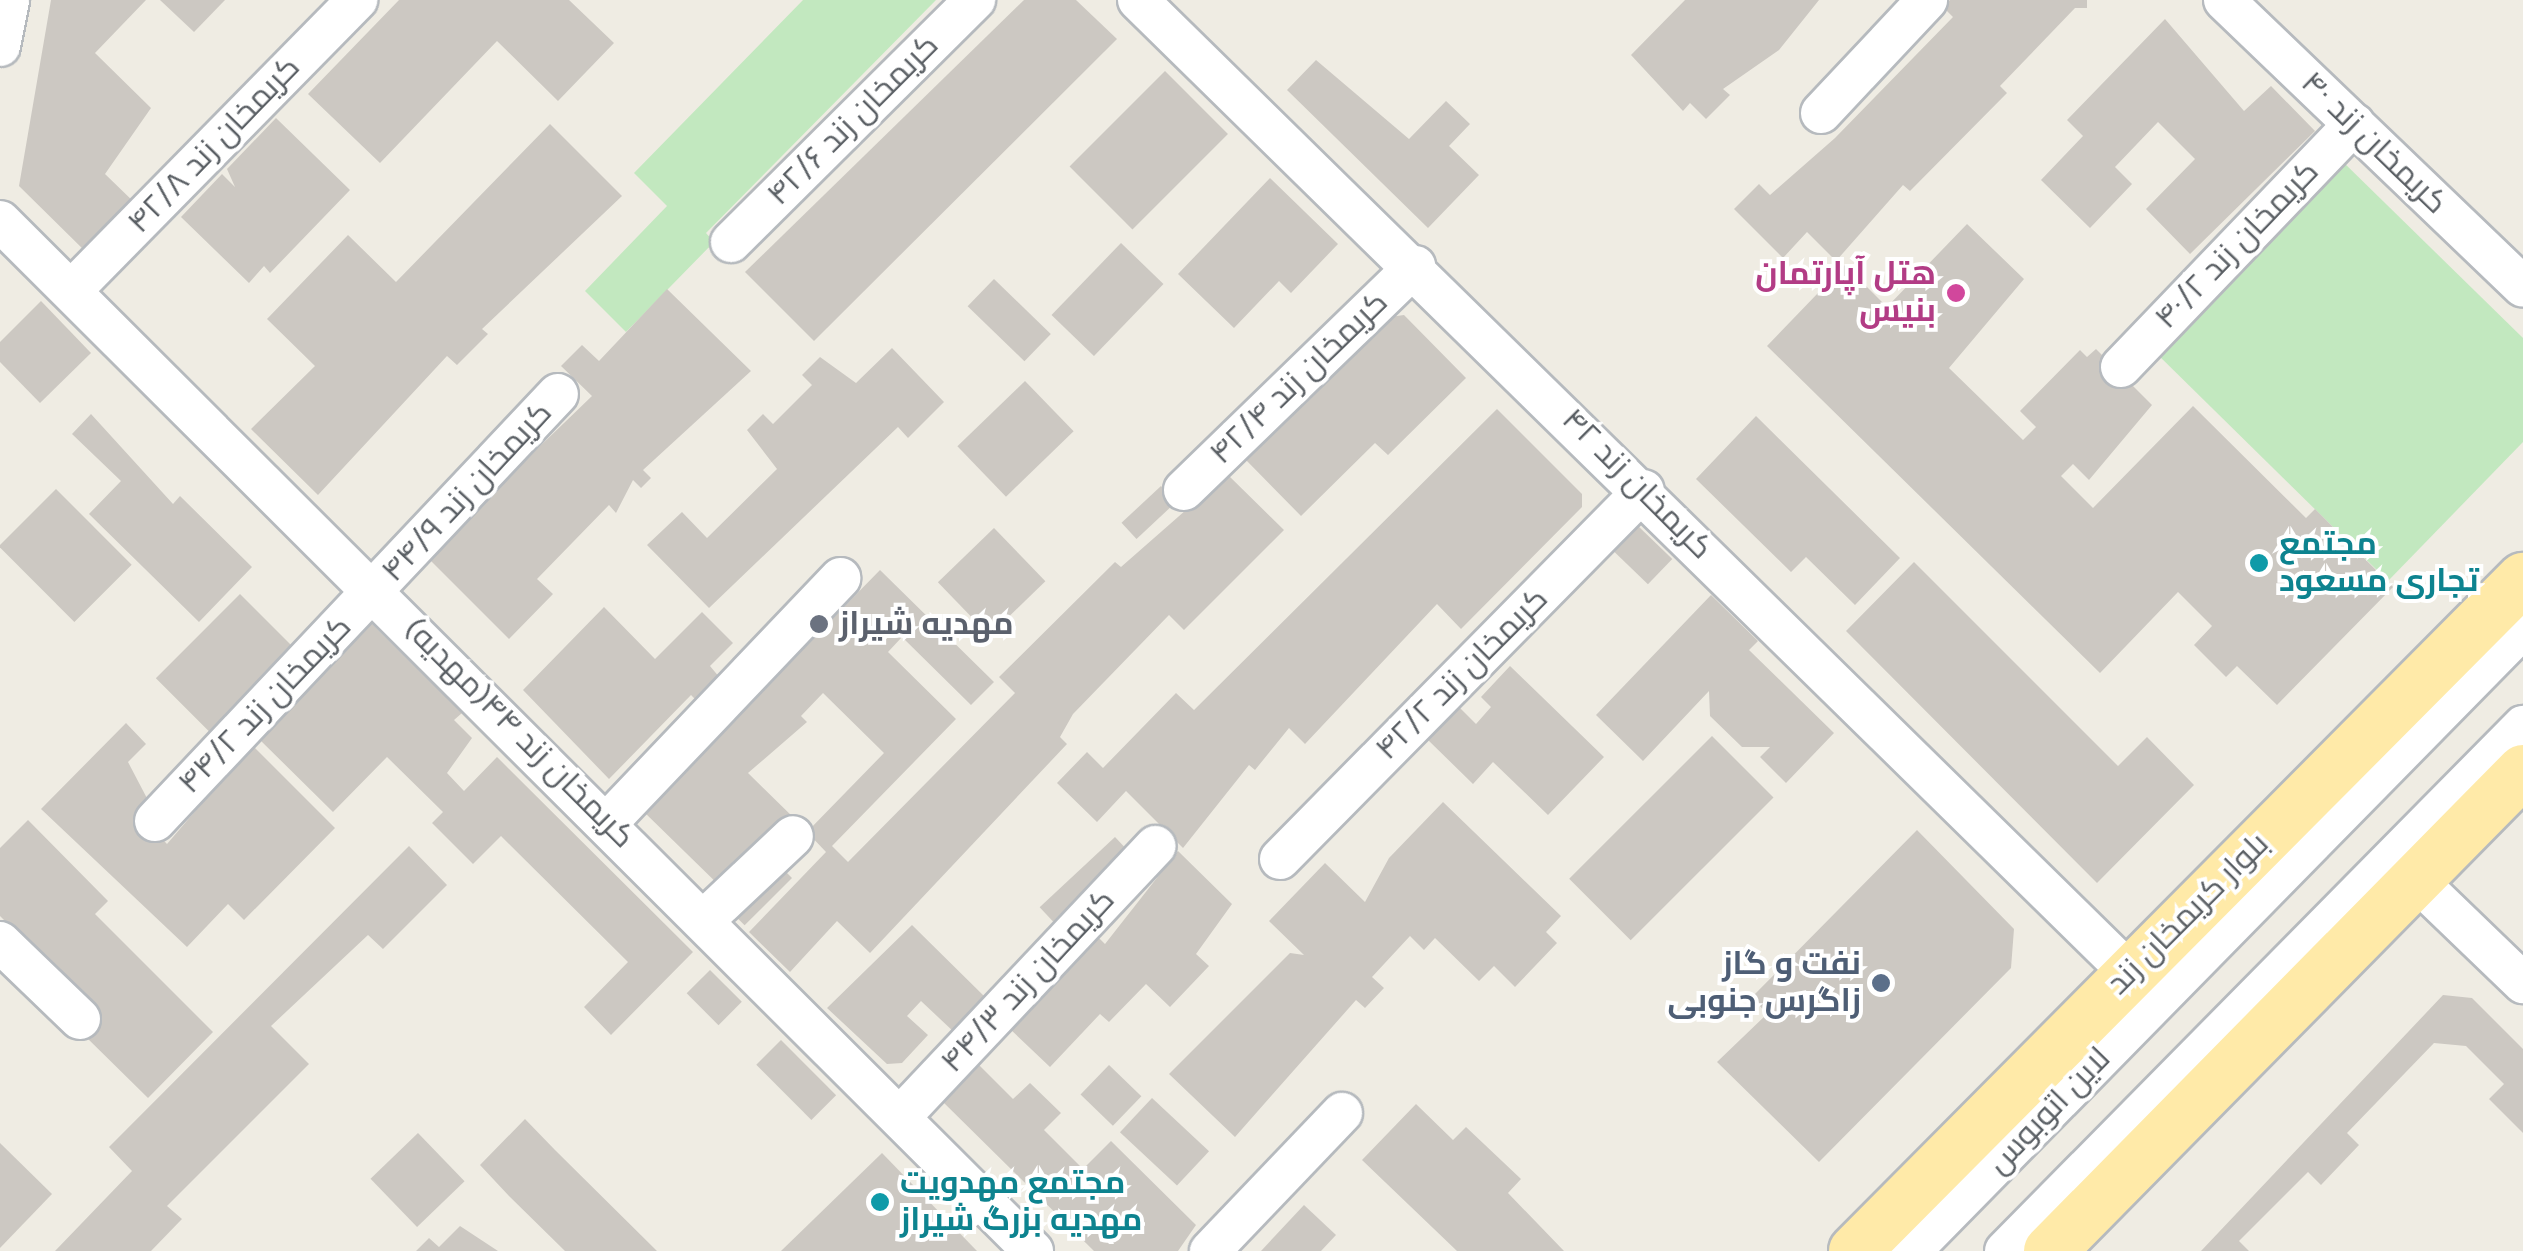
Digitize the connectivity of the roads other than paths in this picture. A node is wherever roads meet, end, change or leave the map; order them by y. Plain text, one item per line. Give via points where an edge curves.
1 (9, 0) edge
2 (357, 0) edge
3 (976, 0) edge
4 (1138, 0) edge
5 (1927, 0) edge
6 (2224, 0) edge
7 (0, 46) edge
8 (1822, 112) dead end
9 (2354, 124) junction
10 (0, 221) edge
11 (731, 242) dead end
12 (1415, 266) junction
13 (2523, 287) edge
14 (72, 290) junction
15 (2121, 366) dead end
16 (558, 394) dead end
17 (1184, 490) dead end
18 (1644, 490) junction
19 (840, 578) dead end
20 (2523, 579) edge
21 (376, 590) junction
22 (2523, 628) edge
23 (2523, 726) edge
24 (2523, 771) edge
25 (155, 821) dead end
26 (608, 822) junction
27 (793, 836) dead end
28 (1154, 846) dead end
29 (1280, 859) dead end
30 (2416, 880) junction
31 (704, 920) junction
32 (0, 942) edge
33 (2130, 973) junction
34 (2523, 982) edge
35 (80, 1019) dead end
36 (1342, 1113) dead end
37 (900, 1116) junction
38 (1032, 1251) edge
39 (1210, 1251) edge
40 (1856, 1251) edge
41 (1912, 1251) edge
42 (2005, 1251) edge
43 (2050, 1251) edge

1 - 7 street
2 - 14 street, کریمخان زند ۴۲/۸
3 - 11 street, کریمخان زند ۴۲/۶
4 - 12 street, کریمخان زند ۴۲
5 - 8 street
6 - 9 street, کریمخان زند ۴۰
9 - 13 street, کریمخان زند ۴۰
9 - 15 street, کریمخان زند ۴۰/۲
10 - 14 street, کریمخان زند ۴۴(مهدیه)
12 - 17 street, کریمخان زند ۴۲/۴
12 - 18 street, کریمخان زند ۴۲
14 - 21 street, کریمخان زند ۴۴(مهدیه)
16 - 21 street, کریمخان زند ۴۴/۹
18 - 29 street, کریمخان زند ۴۲/۲
18 - 33 street, کریمخان زند ۴۲
19 - 26 street
20 - 33 main road, بلوار کریمخان زند
21 - 25 street, کریمخان زند ۴۴/۲
21 - 26 street, کریمخان زند ۴۴(مهدیه)
22 - 41 street, لاین اتوبوس
23 - 42 street, لاین اتوبوس
24 - 30 main road
26 - 31 street, کریمخان زند ۴۴(مهدیه)
27 - 31 street
28 - 37 street, کریمخان زند ۴۴/۳
30 - 34 street
30 - 43 main road
31 - 37 street, کریمخان زند ۴۴(مهدیه)
32 - 35 street
33 - 40 main road, بلوار کریمخان زند
36 - 39 street
37 - 38 street, کریمخان زند ۴۴(مهدیه)

